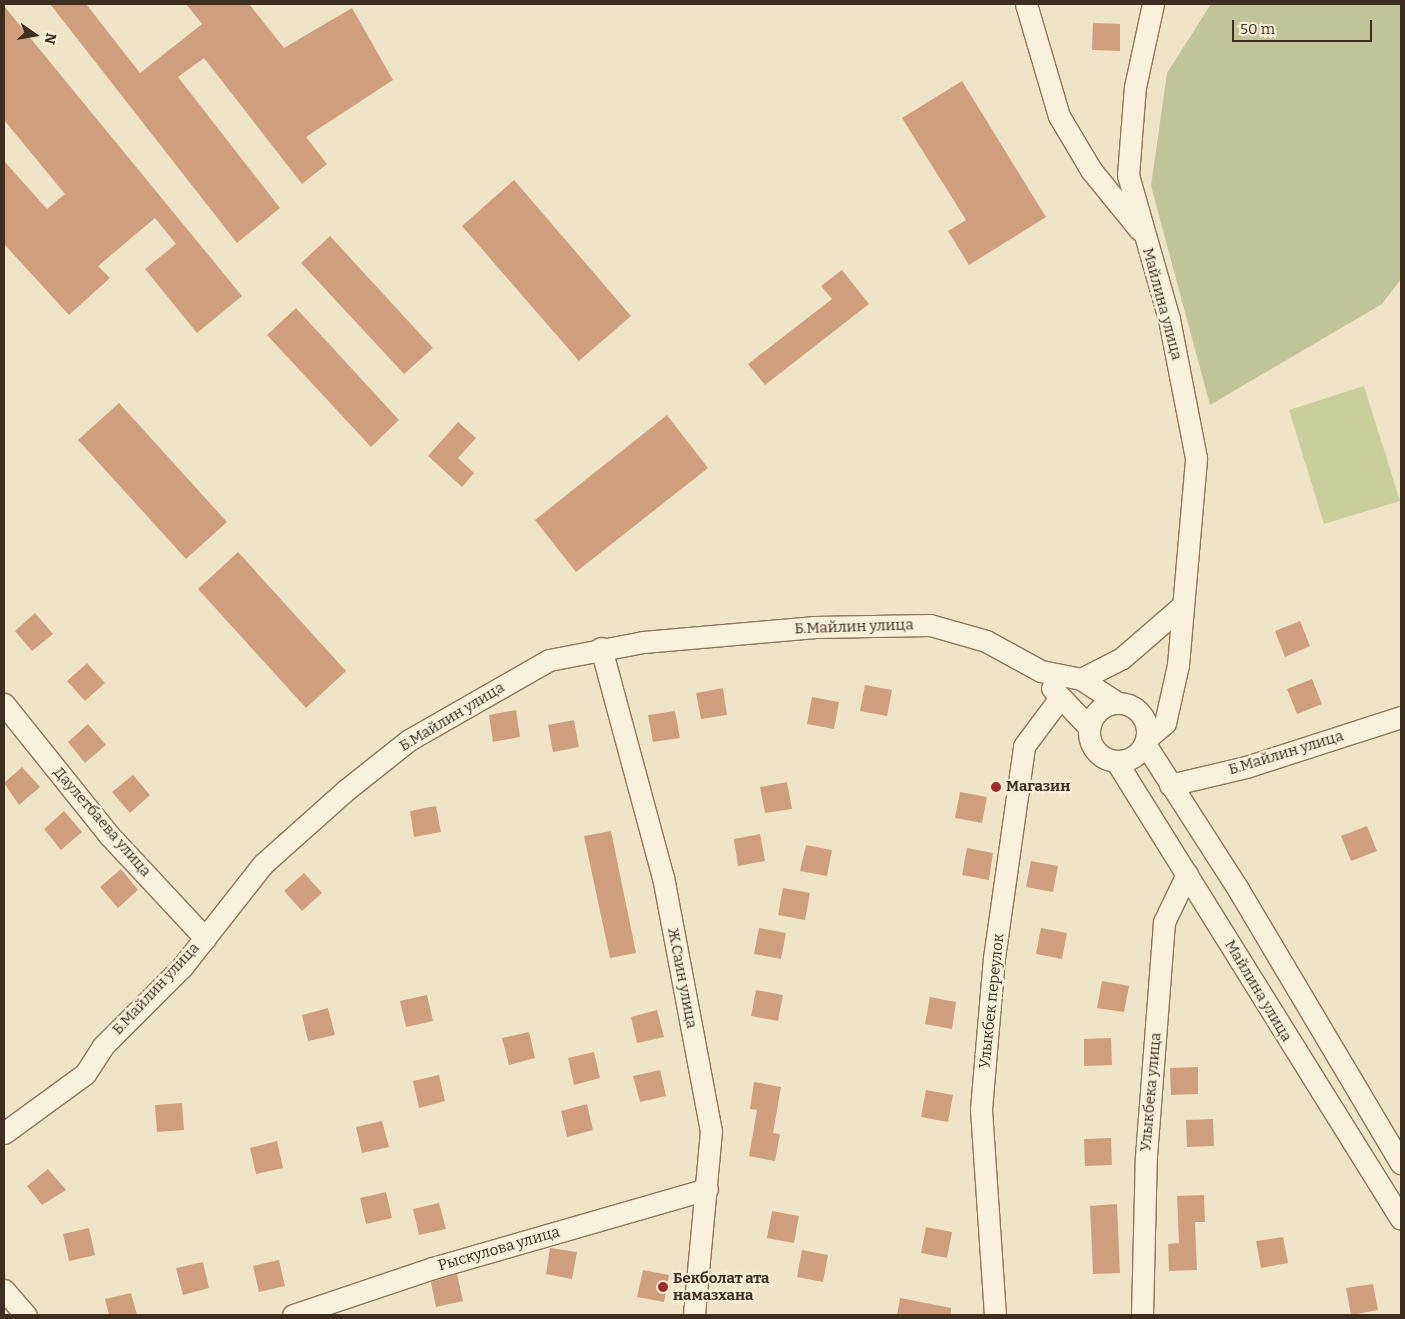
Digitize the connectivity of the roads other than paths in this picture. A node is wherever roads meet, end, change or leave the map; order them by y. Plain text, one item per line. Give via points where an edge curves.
1 (1026, 4) edge
2 (1154, 4) edge
3 (1143, 234) junction
4 (1182, 606) junction
5 (601, 648) junction
6 (1041, 671) junction
7 (1081, 679) junction
8 (1059, 699) junction
9 (1116, 702) junction
10 (4, 704) edge
11 (1401, 716) edge
12 (1089, 727) junction
13 (1145, 742) junction
14 (1116, 761) junction
15 (1170, 785) junction
16 (1187, 874) junction
17 (205, 938) junction
18 (4, 1134) edge
19 (1401, 1163) edge
20 (707, 1189) junction
21 (1401, 1219) edge
22 (4, 1290) edge
23 (19, 1313) edge
24 (293, 1315) edge
25 (694, 1315) edge
26 (995, 1315) edge
27 (1142, 1315) edge

1 - 3 street via 1059,116 1091,170
2 - 3 street, Майлина улица via 1130,131 1128,175
3 - 4 street, Майлина улица via 1169,319 1196,458
4 - 7 street via 1122,658
4 - 13 street, Майлина улица via 1168,711 1159,730
5 - 6 street, Б.Майлин улица via 815,627 930,625 986,641
5 - 17 street, Б.Майлин улица via 549,660 409,740 263,864
5 - 20 street, Ж.Саин улица via 663,877 711,1131
6 - 7 street, Б.Майлин улица
6 - 8 street, Б.Майлин улица
7 - 9 street, Б.Майлин улица
8 - 12 street, Б.Майлин улица
8 - 26 street, Улыкбек переулок via 1024,746 994,958 981,1109
9 - 12 street via 1103,706
9 - 13 street via 1137,710 1144,719
10 - 17 street, Даулетбаева улица via 109,834
11 - 15 street, Б.Майлин улица via 1246,767
12 - 14 street, Майлина улица via 1095,750
13 - 14 street, Майлина улица via 1128,760
13 - 15 street
14 - 16 street, Майлина улица
15 - 19 street
16 - 21 street, Майлина улица
16 - 27 street, Улыкбека улица via 1164,922 1146,1156
17 - 18 street, Б.Майлин улица via 103,1046 85,1074
20 - 24 street, Рыскулова улица via 433,1268
20 - 25 street, Ж.Саин улица
22 - 23 street

